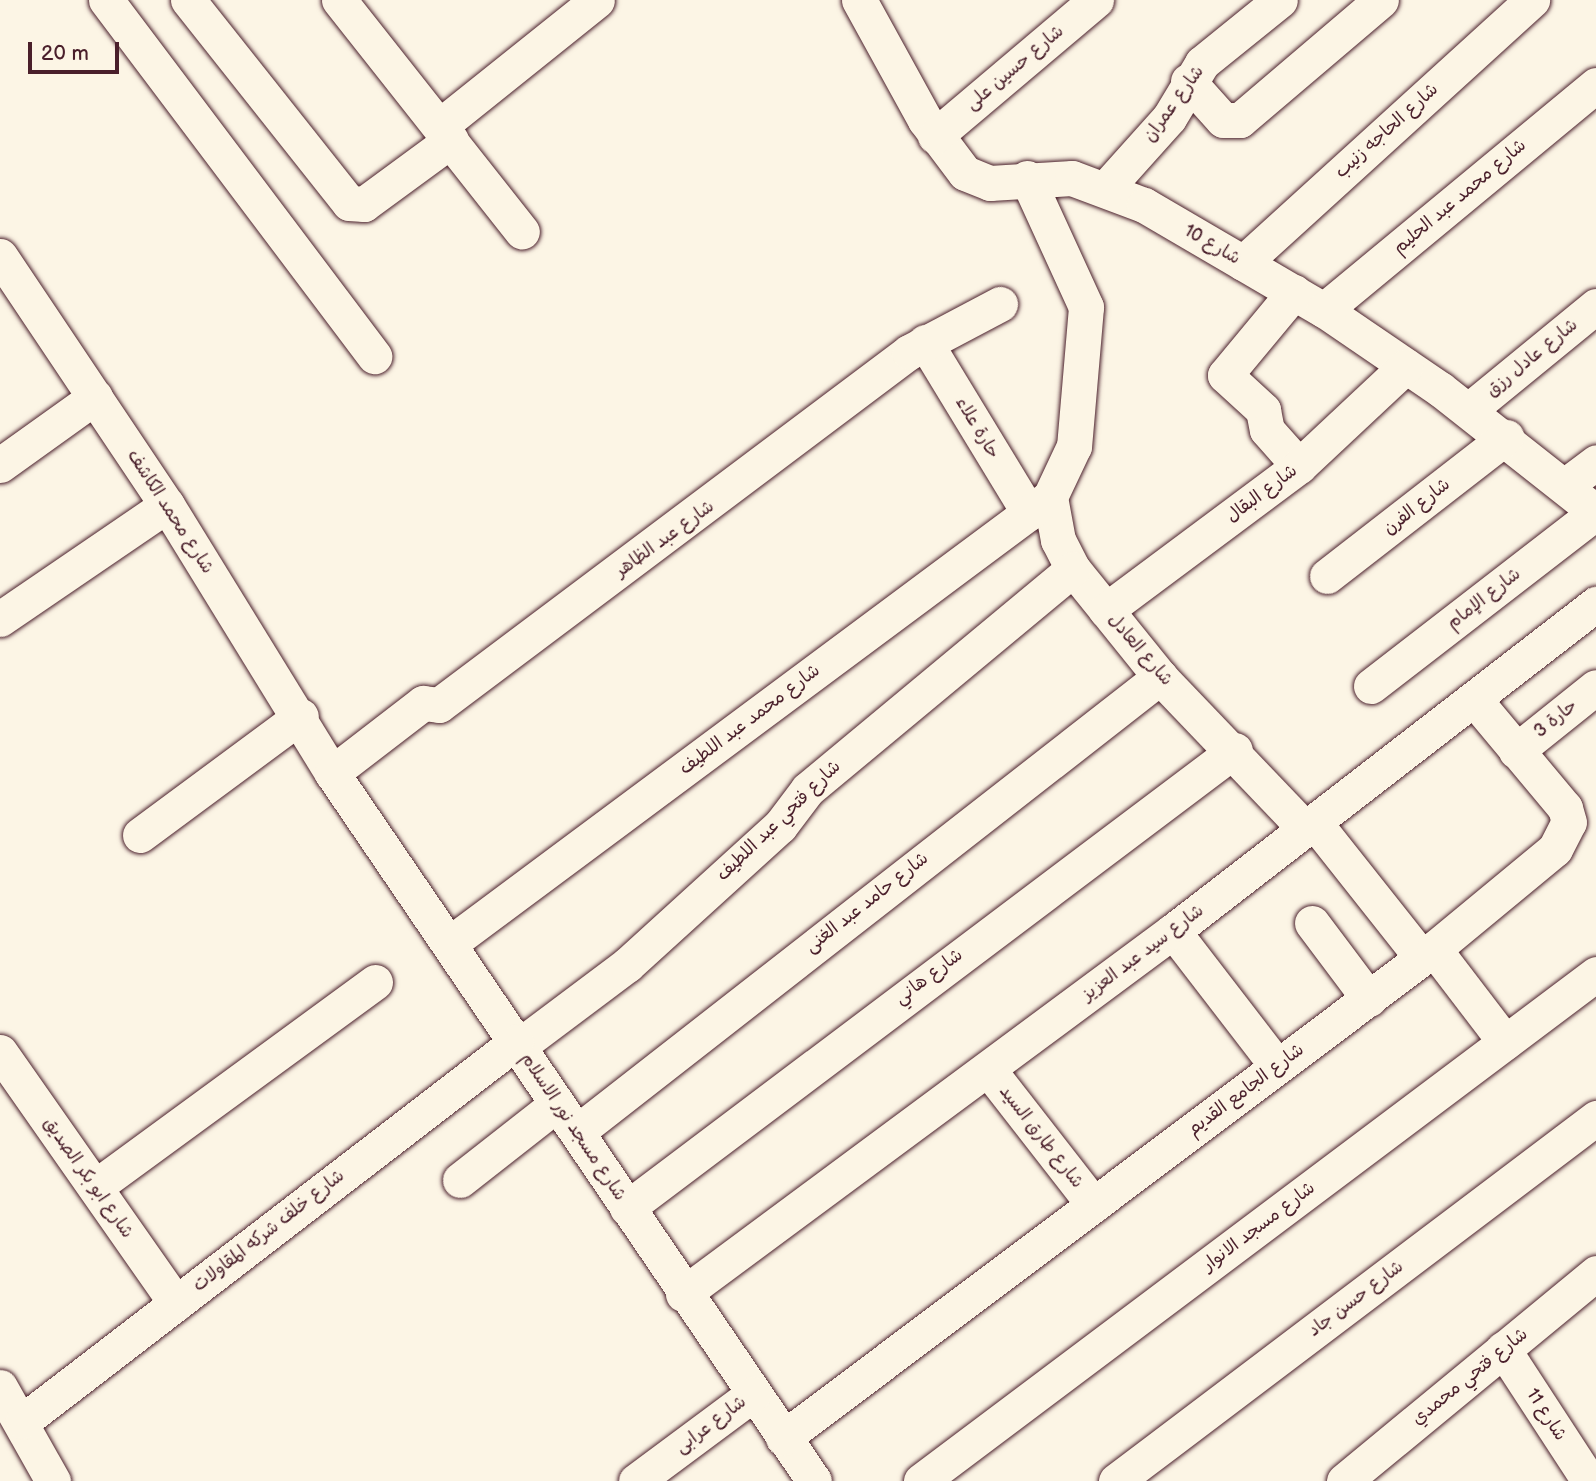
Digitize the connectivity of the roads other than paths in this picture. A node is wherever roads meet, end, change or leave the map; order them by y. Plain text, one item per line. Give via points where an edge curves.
1 (106, 0) edge
2 (188, 0) edge
3 (340, 0) edge
4 (597, 0) edge
5 (1096, 0) edge
6 (1280, 0) edge
7 (1381, 0) edge
8 (1532, 0) edge
9 (874, 6) edge
10 (1188, 81) junction
11 (1596, 85) edge
12 (445, 133) junction
13 (935, 136) junction
14 (1027, 178) junction
15 (1107, 187) junction
16 (522, 232) dead end
17 (0, 256) edge
18 (1242, 263) junction
19 (1294, 292) junction
20 (1000, 304) dead end
21 (1596, 306) edge
22 (1324, 310) junction
23 (925, 342) junction
24 (374, 356) dead end
25 (1406, 366) junction
26 (94, 397) junction
27 (1469, 410) junction
28 (1506, 437) junction
29 (1596, 462) edge
30 (0, 465) edge
31 (1299, 466) junction
32 (1566, 485) junction
33 (1046, 496) junction
34 (167, 505) junction
35 (1596, 512) edge
36 (1073, 569) junction
37 (1327, 576) dead end
38 (1596, 604) edge
39 (1106, 610) junction
40 (0, 619) edge
41 (1160, 677) junction
42 (1371, 686) dead end
43 (1596, 687) edge
44 (1474, 699) junction
45 (301, 716) junction
46 (1235, 750) junction
47 (1516, 751) junction
48 (332, 773) junction
49 (1311, 827) junction
50 (141, 835) dead end
51 (1312, 923) dead end
52 (1174, 931) junction
53 (449, 944) junction
54 (1428, 954) junction
55 (1596, 974) edge
56 (375, 982) dead end
57 (1368, 999) junction
58 (1505, 1042) junction
59 (518, 1044) junction
60 (0, 1052) edge
61 (1277, 1066) junction
62 (988, 1069) junction
63 (557, 1104) junction
64 (1596, 1118) edge
65 (577, 1132) junction
66 (460, 1180) dead end
67 (95, 1187) junction
68 (1094, 1205) junction
69 (627, 1208) junction
70 (1596, 1273) edge
71 (683, 1294) junction
72 (176, 1303) junction
73 (1503, 1349) junction
74 (0, 1387) edge
75 (753, 1394) junction
76 (23, 1421) junction
77 (783, 1438) junction
78 (53, 1481) edge
79 (636, 1481) edge
80 (814, 1481) edge
81 (921, 1481) edge
82 (1116, 1481) edge
83 (1344, 1481) edge
84 (1589, 1481) edge

1 - 24 street
2 - 12 street via 349,203 364,204
3 - 12 street
4 - 12 street
5 - 13 street, شارع حسين على
6 - 10 street, شارع عمران
7 - 10 street via 1240,120 1223,120
8 - 18 street, شارع الحاجه زنيب
9 - 13 street, شارع 10
10 - 15 street, شارع عمران via 1169,118
11 - 22 street, شارع محمد عبد الحليم
12 - 16 street
13 - 14 street, شارع 10 via 965,173 990,183
14 - 15 street, شارع 10 via 1072,178
14 - 33 street via 1086,307 1074,446
15 - 18 street, شارع 10
17 - 26 street, شارع محمد الكاشف
18 - 19 street, شارع 10
19 - 22 street, شارع 10
19 - 31 street via 1225,375 1264,410 1267,430
20 - 23 street, شارع عبد الظاهر via 955,334
21 - 27 street, شارع عادل رزق
22 - 25 street, شارع 10
23 - 33 street, حارة علاء
23 - 48 street, شارع عبد الظاهر via 439,705 423,703
25 - 27 street, شارع 10
25 - 31 street, شارع البقال
26 - 30 street
26 - 34 street, شارع محمد الكاشف
27 - 28 street, شارع 10
28 - 32 street, شارع 10
28 - 37 street, شارع الفرن
29 - 32 street
31 - 39 street, شارع البقال
32 - 35 street, شارع 10
33 - 36 street, شارع العادل via 1058,540
33 - 53 street, شارع محمد عبد اللطيف
34 - 40 street
34 - 45 street, شارع محمد الكاشف
35 - 42 street, شارع الإمام
36 - 39 street, شارع العادل
36 - 59 street, شارع فتحي عبد اللطيف via 808,789 780,826 627,965
38 - 44 street, شارع سيد عبد العزيز
39 - 41 street, شارع العادل
41 - 46 street, شارع العادل
41 - 65 street, شارع حامد عبد الغنى
43 - 47 street, حارة 3
44 - 47 street, شارع الجامع القديم
44 - 49 street, شارع سيد عبد العزيز
45 - 48 street, شارع محمد الكاشف
45 - 50 street
46 - 49 street, شارع العادل
46 - 69 street, شارع هاني
47 - 54 street, شارع الجامع القديم via 1565,808 1565,836
48 - 53 street, شارع مسجد نور الاسلام
49 - 52 street, شارع سيد عبد العزيز
49 - 54 street, شارع العادل
51 - 57 street
52 - 61 street
52 - 62 street, شارع سيد عبد العزيز
53 - 59 street, شارع مسجد نور الاسلام
54 - 57 street, شارع الجامع القديم
54 - 58 street, شارع العادل
55 - 58 street, شارع مسجد الانوار
56 - 67 street
57 - 61 street, شارع الجامع القديم
58 - 81 street, شارع مسجد الانوار
59 - 63 street, شارع مسجد نور الاسلام
59 - 72 street, شارع خلف شركه المقاولات
60 - 67 street, شارع ابو بكر الصديق
61 - 68 street, شارع الجامع القديم
62 - 68 street, شارع طارق السيد
62 - 71 street, شارع سيد عبد العزيز
63 - 65 street, شارع مسجد نور الاسلام
63 - 66 street
64 - 82 street, شارع حسن جاد
65 - 69 street, شارع مسجد نور الاسلام
67 - 72 street, شارع ابو بكر الصديق
68 - 77 street, شارع الجامع القديم
69 - 71 street, شارع مسجد نور الاسلام
70 - 73 street, شارع فتحي محمدي
71 - 75 street, شارع مسجد نور الاسلام
72 - 76 street, شارع خلف شركه المقاولات
73 - 83 street, شارع فتحي محمدي
73 - 84 street, شارع 11
74 - 76 street
75 - 77 street, شارع مسجد نور الاسلام
75 - 79 street, شارع عرابى
76 - 78 street
77 - 80 street, شارع مسجد نور الاسلام

